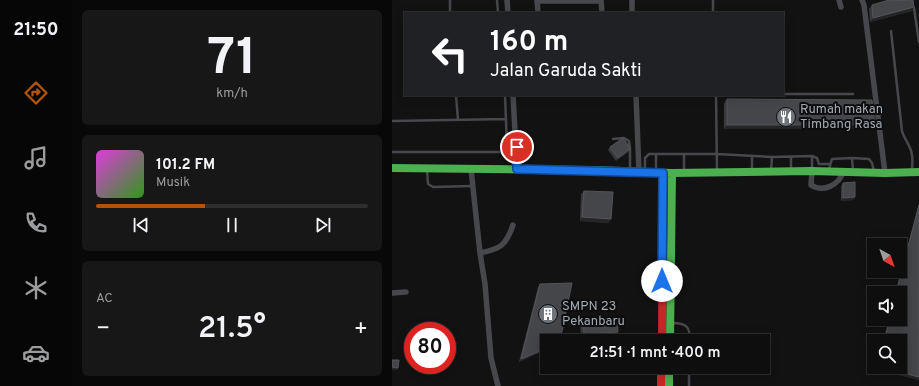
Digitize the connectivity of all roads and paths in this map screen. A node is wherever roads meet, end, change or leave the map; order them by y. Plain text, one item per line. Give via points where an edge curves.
1 (450, 0) edge
2 (497, 0) edge
3 (507, 0) edge
4 (537, 0) edge
5 (632, 0) edge
6 (713, 0) edge
7 (839, 0) edge
8 (862, 0) edge
9 (601, 1) edge
10 (842, 7) dead end
11 (914, 8) edge
12 (450, 12) edge
13 (498, 12) edge
14 (508, 12) edge
15 (538, 12) edge
16 (602, 12) edge
17 (632, 12) edge
18 (713, 12) edge
19 (890, 31) dead end
20 (919, 42) edge
21 (784, 94) edge
22 (853, 94) dead end
23 (456, 96) edge
24 (505, 96) edge
25 (513, 96) edge
26 (636, 96) edge
27 (716, 96) edge
28 (506, 118) junction
29 (458, 120) junction
30 (392, 122) edge
31 (613, 139) dead end
32 (392, 152) edge
33 (656, 154) junction
34 (684, 154) junction
35 (718, 154) junction
36 (812, 156) junction
37 (752, 157) junction
38 (772, 157) junction
39 (791, 158) junction
40 (852, 158) junction
41 (392, 168) edge
42 (427, 168) junction
43 (830, 168) junction
44 (471, 169) junction
45 (517, 169) junction
46 (812, 171) junction
47 (638, 172) junction
48 (659, 172) junction
49 (752, 172) junction
50 (771, 172) junction
51 (791, 172) junction
52 (843, 172) junction
53 (853, 172) junction
54 (916, 172) edge
55 (672, 173) junction
56 (684, 173) junction
57 (717, 173) junction
58 (874, 173) junction
59 (885, 174) junction
60 (473, 186) junction
61 (514, 225) dead end
62 (480, 253) junction
63 (406, 292) dead end
64 (392, 293) edge
65 (670, 323) junction
66 (662, 334) edge
67 (670, 334) edge
68 (690, 334) edge
69 (661, 374) edge
70 (669, 374) edge
71 (689, 374) edge
72 (498, 386) edge
73 (661, 386) edge
74 (669, 386) edge
75 (689, 386) edge

1 - 12 lane
2 - 13 lane
3 - 14 street
4 - 9 street
4 - 15 street
5 - 17 street
6 - 18 lane
7 - 10 street
8 - 59 street
9 - 16 street
11 - 20 lane
19 - 54 lane via 902,131 910,147
21 - 22 lane
23 - 29 lane
24 - 28 lane
25 - 45 street
26 - 47 street
27 - 35 lane
28 - 29 lane
28 - 32 lane via 507,147 502,152
29 - 30 lane
31 - 47 lane via 624,138 629,142
33 - 34 lane
33 - 47 lane via 649,154
33 - 48 lane
34 - 35 lane
34 - 56 lane
35 - 37 lane
35 - 57 lane
36 - 39 lane
36 - 43 lane via 817,158 819,164
36 - 46 lane
37 - 38 lane
37 - 49 lane
38 - 39 lane
38 - 50 lane
39 - 51 lane
40 - 43 lane via 832,158
40 - 53 lane
40 - 58 lane via 869,159
41 - 42 main road
42 - 44 main road
42 - 60 lane via 428,184 433,187
43 - 46 main road
43 - 52 main road
44 - 45 main road
44 - 60 street
45 - 47 main road
46 - 51 main road
46 - 52 street via 811,185 819,188 835,184
47 - 48 main road
48 - 55 main road
48 - 66 main road
49 - 50 main road
49 - 57 main road
50 - 51 main road
52 - 53 main road
53 - 58 main road
54 - 59 main road
55 - 56 main road
55 - 65 main road
56 - 57 main road
58 - 59 main road
60 - 62 street
61 - 62 street via 502,246
62 - 72 street via 491,358
63 - 64 street
65 - 67 main road
65 - 68 lane via 681,323 687,327
69 - 73 main road
70 - 74 main road
71 - 75 lane

